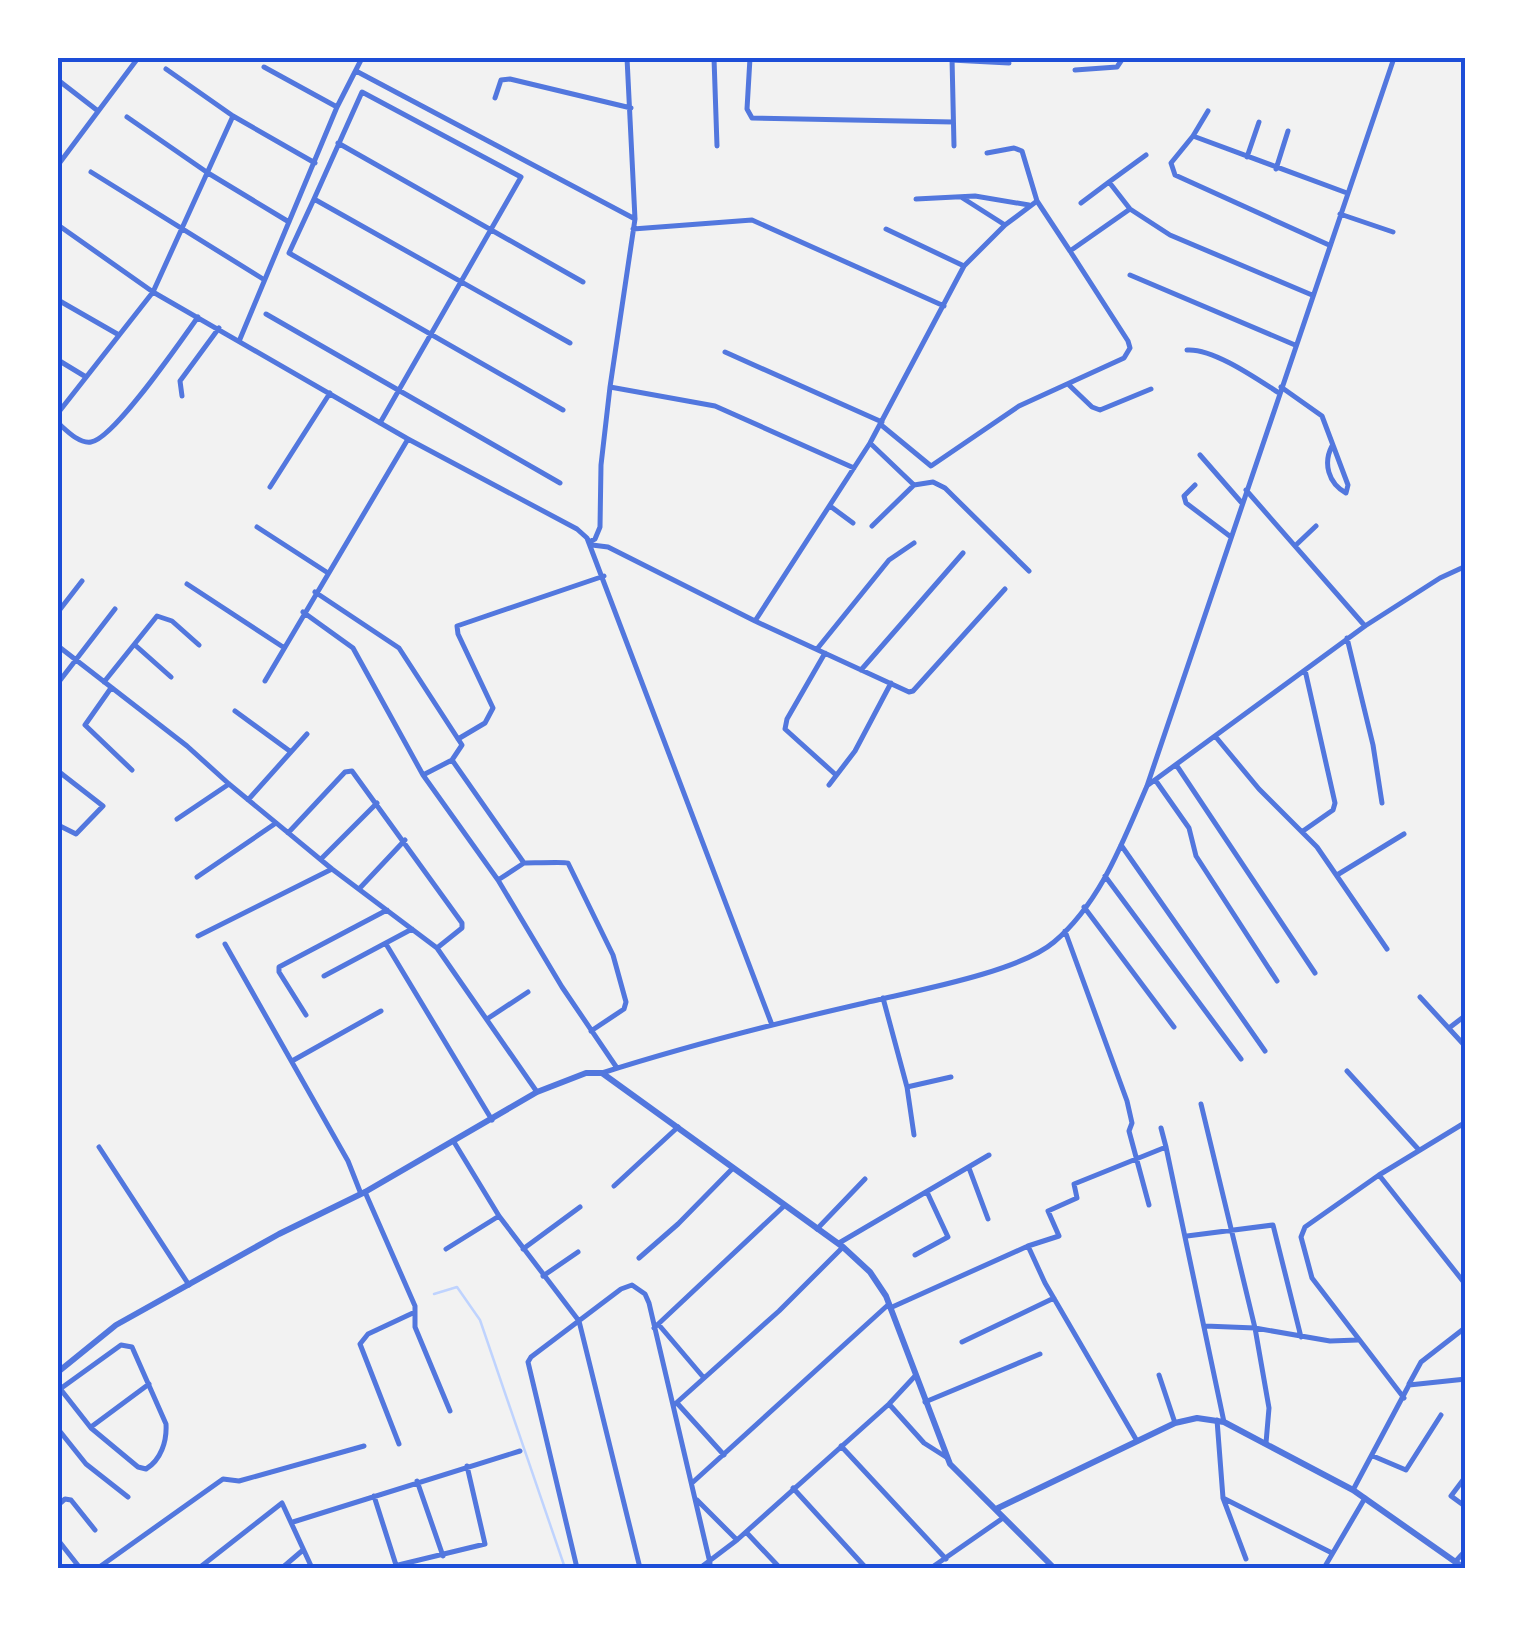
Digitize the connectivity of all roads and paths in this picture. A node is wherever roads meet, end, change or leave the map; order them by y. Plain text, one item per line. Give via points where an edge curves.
1 (122, 58) edge
2 (138, 58) edge
3 (362, 58) edge
4 (627, 58) edge
5 (714, 58) edge
6 (750, 58) edge
7 (1123, 58) edge
8 (1394, 58) edge
9 (952, 59) edge
10 (1008, 63) dead end
11 (132, 65) junction
12 (264, 67) dead end
13 (166, 68) dead end
14 (1075, 70) dead end
15 (356, 72) junction
16 (58, 80) edge
17 (496, 98) dead end
18 (337, 107) junction
19 (630, 108) junction
20 (98, 111) junction
21 (1208, 111) dead end
22 (233, 116) junction
23 (126, 117) dead end
24 (953, 122) junction
25 (1259, 122) dead end
26 (1288, 130) dead end
27 (1193, 136) junction
28 (338, 142) junction
29 (717, 146) dead end
30 (954, 146) dead end
31 (987, 153) dead end
32 (1146, 155) dead end
33 (1247, 157) junction
34 (315, 164) junction
35 (58, 165) edge
36 (1276, 170) junction
37 (91, 172) dead end
38 (208, 173) junction
39 (1110, 182) junction
40 (1346, 194) junction
41 (961, 197) junction
42 (314, 199) junction
43 (916, 199) dead end
44 (1037, 201) junction
45 (1081, 202) dead end
46 (1028, 205) junction
47 (1130, 209) junction
48 (1340, 214) junction
49 (635, 220) junction
50 (289, 222) junction
51 (1006, 224) junction
52 (58, 225) edge
53 (492, 229) junction
54 (634, 229) junction
55 (886, 229) dead end
56 (183, 230) junction
57 (64, 231) junction
58 (1393, 232) dead end
59 (58, 240) edge
60 (1329, 244) junction
61 (1070, 251) junction
62 (964, 266) junction
63 (1130, 274) dead end
64 (264, 279) junction
65 (463, 280) junction
66 (583, 282) dead end
67 (153, 292) junction
68 (1312, 295) junction
69 (58, 300) edge
70 (944, 306) junction
71 (266, 314) dead end
72 (198, 317) junction
73 (220, 328) junction
74 (432, 334) junction
75 (118, 335) junction
76 (239, 340) junction
77 (570, 342) dead end
78 (1296, 344) junction
79 (1186, 350) dead end
80 (726, 352) dead end
81 (58, 360) edge
82 (86, 377) junction
83 (1069, 384) junction
84 (610, 387) junction
85 (1151, 389) dead end
86 (1280, 390) junction
87 (399, 392) junction
88 (330, 393) junction
89 (182, 396) dead end
90 (563, 410) dead end
91 (58, 413) edge
92 (58, 423) edge
93 (881, 423) junction
94 (380, 424) junction
95 (408, 439) junction
96 (870, 443) junction
97 (1332, 446) junction
98 (1200, 455) dead end
99 (854, 468) junction
100 (560, 483) dead end
101 (914, 485) junction
102 (1195, 485) dead end
103 (270, 486) dead end
104 (1246, 490) junction
105 (1242, 503) junction
106 (830, 506) junction
107 (853, 523) dead end
108 (872, 526) dead end
109 (1316, 526) dead end
110 (257, 527) dead end
111 (1230, 537) junction
112 (590, 543) junction
113 (914, 543) dead end
114 (1296, 544) junction
115 (963, 553) dead end
116 (1466, 566) edge
117 (1029, 571) dead end
118 (328, 573) junction
119 (604, 576) junction
120 (82, 581) dead end
121 (187, 584) dead end
122 (1004, 589) dead end
123 (315, 592) junction
124 (115, 609) dead end
125 (58, 612) edge
126 (303, 612) junction
127 (755, 621) junction
128 (1365, 626) junction
129 (1348, 638) junction
130 (135, 645) junction
131 (58, 646) edge
132 (199, 646) dead end
133 (283, 647) junction
134 (817, 649) junction
135 (825, 653) junction
136 (76, 660) junction
137 (861, 670) junction
138 (1305, 670) junction
139 (171, 677) dead end
140 (265, 680) dead end
141 (104, 682) junction
142 (58, 683) edge
143 (891, 683) junction
144 (111, 688) junction
145 (235, 712) dead end
146 (307, 734) dead end
147 (1215, 736) junction
148 (458, 739) junction
149 (291, 752) junction
150 (452, 760) junction
151 (1177, 766) junction
152 (132, 770) dead end
153 (58, 771) edge
154 (423, 775) junction
155 (836, 775) junction
156 (1156, 782) junction
157 (228, 784) junction
158 (829, 784) dead end
159 (1147, 786) junction
160 (248, 800) junction
161 (1382, 802) dead end
162 (376, 804) junction
163 (178, 819) dead end
164 (276, 823) junction
165 (58, 825) edge
166 (1303, 831) junction
167 (288, 833) junction
168 (1404, 834) dead end
169 (405, 840) junction
170 (1121, 845) junction
171 (321, 858) junction
172 (524, 863) junction
173 (332, 869) junction
174 (1105, 876) junction
175 (1336, 876) junction
176 (197, 877) dead end
177 (498, 880) junction
178 (358, 889) junction
179 (1084, 908) junction
180 (387, 910) junction
181 (412, 929) junction
182 (1066, 931) junction
183 (198, 936) dead end
184 (225, 944) dead end
185 (386, 944) junction
186 (437, 948) junction
187 (1387, 949) dead end
188 (1315, 973) dead end
189 (324, 976) dead end
190 (1277, 981) dead end
191 (528, 992) dead end
192 (1420, 997) dead end
193 (883, 998) junction
194 (381, 1011) dead end
195 (1466, 1014) edge
196 (306, 1015) dead end
197 (487, 1018) junction
198 (772, 1025) junction
199 (1174, 1027) dead end
200 (1449, 1028) junction
201 (590, 1031) junction
202 (1466, 1047) edge
203 (1265, 1051) dead end
204 (1241, 1058) dead end
205 (292, 1061) junction
206 (618, 1068) junction
207 (1347, 1071) dead end
208 (602, 1073) junction
209 (950, 1077) dead end
210 (906, 1087) junction
211 (537, 1092) junction
212 (1201, 1104) dead end
213 (492, 1120) junction
214 (1466, 1122) edge
215 (678, 1127) junction
216 (1161, 1128) dead end
217 (914, 1135) dead end
218 (454, 1142) junction
219 (99, 1148) dead end
220 (1166, 1148) junction
221 (1419, 1150) junction
222 (989, 1155) dead end
223 (1136, 1157) junction
224 (733, 1168) junction
225 (968, 1168) junction
226 (1380, 1175) junction
227 (865, 1179) dead end
228 (614, 1186) dead end
229 (927, 1192) junction
230 (363, 1193) junction
231 (1149, 1205) dead end
232 (784, 1206) junction
233 (580, 1207) dead end
234 (499, 1216) junction
235 (988, 1219) dead end
236 (817, 1229) junction
237 (1233, 1232) junction
238 (1187, 1236) junction
239 (841, 1245) junction
240 (1028, 1246) junction
241 (523, 1248) junction
242 (446, 1249) dead end
243 (578, 1252) dead end
244 (915, 1255) dead end
245 (639, 1258) dead end
246 (544, 1276) junction
247 (189, 1284) junction
248 (1466, 1285) edge
249 (1054, 1298) junction
250 (890, 1306) junction
251 (415, 1312) junction
252 (579, 1321) junction
253 (1205, 1326) junction
254 (657, 1327) junction
255 (1466, 1327) edge
256 (1255, 1328) junction
257 (1301, 1337) junction
258 (1358, 1340) junction
259 (962, 1342) dead end
260 (1040, 1354) dead end
261 (58, 1372) edge
262 (1160, 1374) dead end
263 (916, 1375) junction
264 (704, 1378) junction
265 (1466, 1379) edge
266 (149, 1384) junction
267 (1409, 1385) junction
268 (59, 1388) edge
269 (1404, 1398) junction
270 (925, 1402) junction
271 (675, 1404) junction
272 (889, 1404) junction
273 (450, 1411) dead end
274 (1441, 1416) dead end
275 (1220, 1421) junction
276 (1174, 1423) junction
277 (91, 1428) junction
278 (58, 1429) edge
279 (1137, 1441) junction
280 (399, 1444) dead end
281 (1266, 1444) junction
282 (364, 1446) dead end
283 (841, 1446) junction
284 (520, 1450) dead end
285 (724, 1456) junction
286 (1373, 1456) junction
287 (946, 1457) junction
288 (467, 1466) junction
289 (1466, 1476) edge
290 (417, 1481) junction
291 (692, 1484) junction
292 (793, 1488) junction
293 (1353, 1490) junction
294 (128, 1496) dead end
295 (374, 1496) junction
296 (694, 1497) junction
297 (1223, 1498) junction
298 (1365, 1498) junction
299 (58, 1505) edge
300 (1466, 1507) edge
301 (996, 1509) junction
302 (1004, 1518) junction
303 (293, 1522) junction
304 (95, 1530) dead end
305 (746, 1532) junction
306 (58, 1540) edge
307 (737, 1540) junction
308 (303, 1550) junction
309 (1466, 1550) edge
310 (1332, 1553) junction
311 (443, 1556) junction
312 (1246, 1560) dead end
313 (710, 1562) junction
314 (1456, 1562) junction
315 (943, 1564) edge
316 (396, 1566) edge
317 (80, 1568) edge
318 (98, 1568) edge
319 (199, 1568) edge
320 (282, 1568) edge
321 (312, 1568) edge
322 (386, 1568) edge
323 (576, 1568) edge
324 (640, 1568) edge
325 (700, 1568) edge
326 (780, 1568) edge
327 (866, 1568) edge
328 (931, 1568) edge
329 (1054, 1568) edge
330 (1324, 1568) edge
331 (1464, 1568) edge

1 - 11 street
2 - 11 street
3 - 15 street
4 - 19 street
5 - 29 street
6 - 24 street via 752,118
7 - 14 street via 1117,67
8 - 40 street
9 - 10 street
9 - 24 street
11 - 20 street
12 - 18 street
13 - 22 street
15 - 18 street
15 - 49 street
16 - 20 street
17 - 19 street via 501,80 510,79
18 - 34 street
19 - 49 street
20 - 35 street
21 - 27 street
22 - 34 street
22 - 38 street
23 - 38 street
24 - 30 street
25 - 33 street
26 - 36 street
27 - 33 street
27 - 60 street via 1171,163 1174,175
28 - 42 street
28 - 53 street
28 - 53 street via 362,92 518,174 520,182
31 - 44 street via 1022,151
32 - 39 street
33 - 36 street
34 - 50 street
36 - 40 street
37 - 56 street
38 - 50 street
38 - 56 street
39 - 45 street
39 - 47 street
40 - 48 street
41 - 43 street
41 - 46 street
41 - 51 street
42 - 65 street
42 - 74 street via 290,255
44 - 46 street
44 - 61 street
46 - 51 street
47 - 61 street
47 - 68 street via 1170,234
48 - 58 street
48 - 60 street
49 - 54 street
50 - 64 street
51 - 62 street
52 - 57 street
53 - 65 street
53 - 66 street
54 - 70 street via 752,220
54 - 84 street
55 - 62 street
56 - 64 street
56 - 67 street
57 - 59 street
57 - 67 street
60 - 68 street
61 - 83 street via 1130,348 1124,358
62 - 70 street
63 - 78 street
64 - 76 street
65 - 74 street
65 - 77 street
67 - 72 street
67 - 75 street
68 - 78 street
69 - 75 street
70 - 93 street
71 - 87 street
72 - 73 street
72 - 92 street via 99,439 86,443
73 - 76 street
73 - 89 street via 180,380
74 - 87 street
74 - 90 street
75 - 82 street
76 - 88 street
78 - 86 street
79 - 86 street
80 - 93 street
81 - 82 street
82 - 91 street
83 - 85 street via 1100,410
83 - 93 street via 1019,406 931,466
84 - 99 street via 715,406
84 - 112 street via 600,527
86 - 97 street via 1322,416
86 - 104 street
87 - 94 street
87 - 100 street
88 - 94 street
88 - 103 street
93 - 96 street
94 - 95 street
95 - 112 street via 577,529
95 - 118 street
96 - 99 street
96 - 101 street
97 - 97 street via 1328,470 1346,493 1348,485
98 - 105 street
99 - 106 street
101 - 108 street
101 - 117 street via 945,488
102 - 111 street via 1186,502
104 - 105 street
104 - 114 street
105 - 111 street
106 - 107 street
106 - 127 street
109 - 114 street
110 - 118 street
111 - 159 street
112 - 119 street
112 - 127 street
113 - 134 street via 888,560
114 - 128 street
115 - 137 street
116 - 128 street
118 - 123 street
119 - 148 street via 457,626 493,708 485,723
119 - 198 street
120 - 125 street
121 - 133 street
122 - 143 street via 913,691
123 - 126 street
123 - 148 street via 399,648
124 - 136 street
126 - 133 street
126 - 154 street via 353,648
127 - 134 street
128 - 129 street
129 - 138 street
129 - 161 street
130 - 132 street via 160,616
130 - 139 street
130 - 141 street
131 - 136 street
133 - 140 street
134 - 135 street
135 - 137 street
135 - 155 street via 785,729
136 - 141 street
136 - 142 street
137 - 143 street
138 - 147 street
138 - 166 street via 1335,806
141 - 144 street
143 - 155 street
144 - 152 street via 85,725
144 - 157 street
145 - 149 street
146 - 149 street
147 - 151 street
147 - 166 street
148 - 150 street via 462,750
149 - 160 street
150 - 154 street
150 - 172 street
151 - 156 street
151 - 188 street
153 - 165 street via 104,806 78,833
154 - 177 street
155 - 158 street
156 - 159 street
156 - 190 street
157 - 160 street
157 - 163 street
159 - 170 street
160 - 164 street
162 - 167 street via 347,770
162 - 169 street
162 - 171 street
164 - 167 street
164 - 176 street
166 - 175 street
167 - 171 street
168 - 175 street
169 - 178 street
169 - 186 street via 463,926
170 - 174 street
170 - 203 street
171 - 173 street
172 - 177 street
172 - 201 street via 568,863 614,955 626,1006
173 - 178 street
173 - 183 street
174 - 179 street
174 - 204 street
175 - 187 street
177 - 201 street
178 - 180 street
179 - 182 street
179 - 199 street
180 - 181 street
180 - 196 street via 279,967
181 - 185 street
181 - 186 street
182 - 193 street via 1014,962
182 - 223 street via 1127,1101
184 - 205 street
185 - 189 street
185 - 213 street
186 - 197 street
191 - 197 street
192 - 200 street
193 - 198 street
193 - 210 street
194 - 205 street
195 - 200 street
197 - 211 street
198 - 206 street
200 - 202 street
201 - 206 street
205 - 230 street
206 - 208 street
207 - 221 street
208 - 211 street
208 - 215 street
209 - 210 street
210 - 217 street
211 - 213 street
212 - 237 street
213 - 218 street
214 - 221 street
215 - 224 street
215 - 228 street
216 - 220 street
218 - 230 street
218 - 234 street
219 - 247 street
220 - 223 street
220 - 238 street
221 - 226 street
222 - 225 street
223 - 231 street
223 - 240 street via 1074,1184 1077,1198 1048,1212 1059,1236
224 - 232 street
224 - 245 street
225 - 229 street
225 - 235 street
226 - 248 street
226 - 258 street via 1301,1236 1312,1278
227 - 236 street
229 - 239 street
229 - 244 street via 948,1237
230 - 247 street
230 - 251 street
232 - 236 street
232 - 254 street
233 - 241 street
234 - 241 street
234 - 242 street
236 - 239 street
237 - 238 street
237 - 256 street
237 - 257 street via 1273,1225
238 - 253 street
239 - 250 street via 870,1272
239 - 264 street
240 - 249 street
240 - 250 street
241 - 246 street
243 - 246 street
246 - 252 street
247 - 261 street via 116,1325
249 - 259 street
249 - 279 street
250 - 263 street
250 - 285 street
251 - 273 street
251 - 280 street via 360,1344
252 - 254 street via 632,1285 645,1294
252 - 323 street via 528,1365
252 - 324 street
253 - 256 street
253 - 275 street
254 - 264 street
254 - 271 street
255 - 267 street via 1422,1362
256 - 257 street
256 - 281 street via 1269,1408
257 - 258 street
258 - 269 street
260 - 270 street
262 - 276 street
263 - 270 street
263 - 272 street
264 - 271 street
265 - 267 street
266 - 268 street via 132,1347 124,1345
266 - 277 street
266 - 277 street via 166,1424 153,1464 142,1470
267 - 269 street
268 - 277 street
269 - 286 street
270 - 287 street
271 - 285 street
271 - 291 street
272 - 283 street
272 - 287 street
274 - 286 street via 1406,1470
275 - 276 street
275 - 281 street
275 - 297 street
276 - 279 street
278 - 294 street via 86,1464
279 - 301 street
281 - 293 street
282 - 318 street via 239,1481 223,1479
283 - 292 street
283 - 315 street
284 - 288 street
285 - 291 street
286 - 293 street
287 - 301 street
288 - 290 street
288 - 311 street via 487,1542
289 - 300 street via 1451,1496
290 - 295 street
290 - 311 street
291 - 296 street
292 - 305 street
292 - 327 street
293 - 298 street
295 - 303 street
295 - 316 street
296 - 307 street
296 - 313 street
297 - 310 street
297 - 312 street
298 - 310 street
298 - 314 street
299 - 304 street via 71,1500
301 - 302 street
302 - 315 street
302 - 329 street
303 - 308 street
303 - 319 street via 279,1503
305 - 307 street
305 - 326 street
306 - 317 street
307 - 313 street
308 - 320 street
308 - 321 street
309 - 314 street
310 - 330 street
311 - 316 street
313 - 325 street
314 - 331 street
315 - 328 street
316 - 322 street

